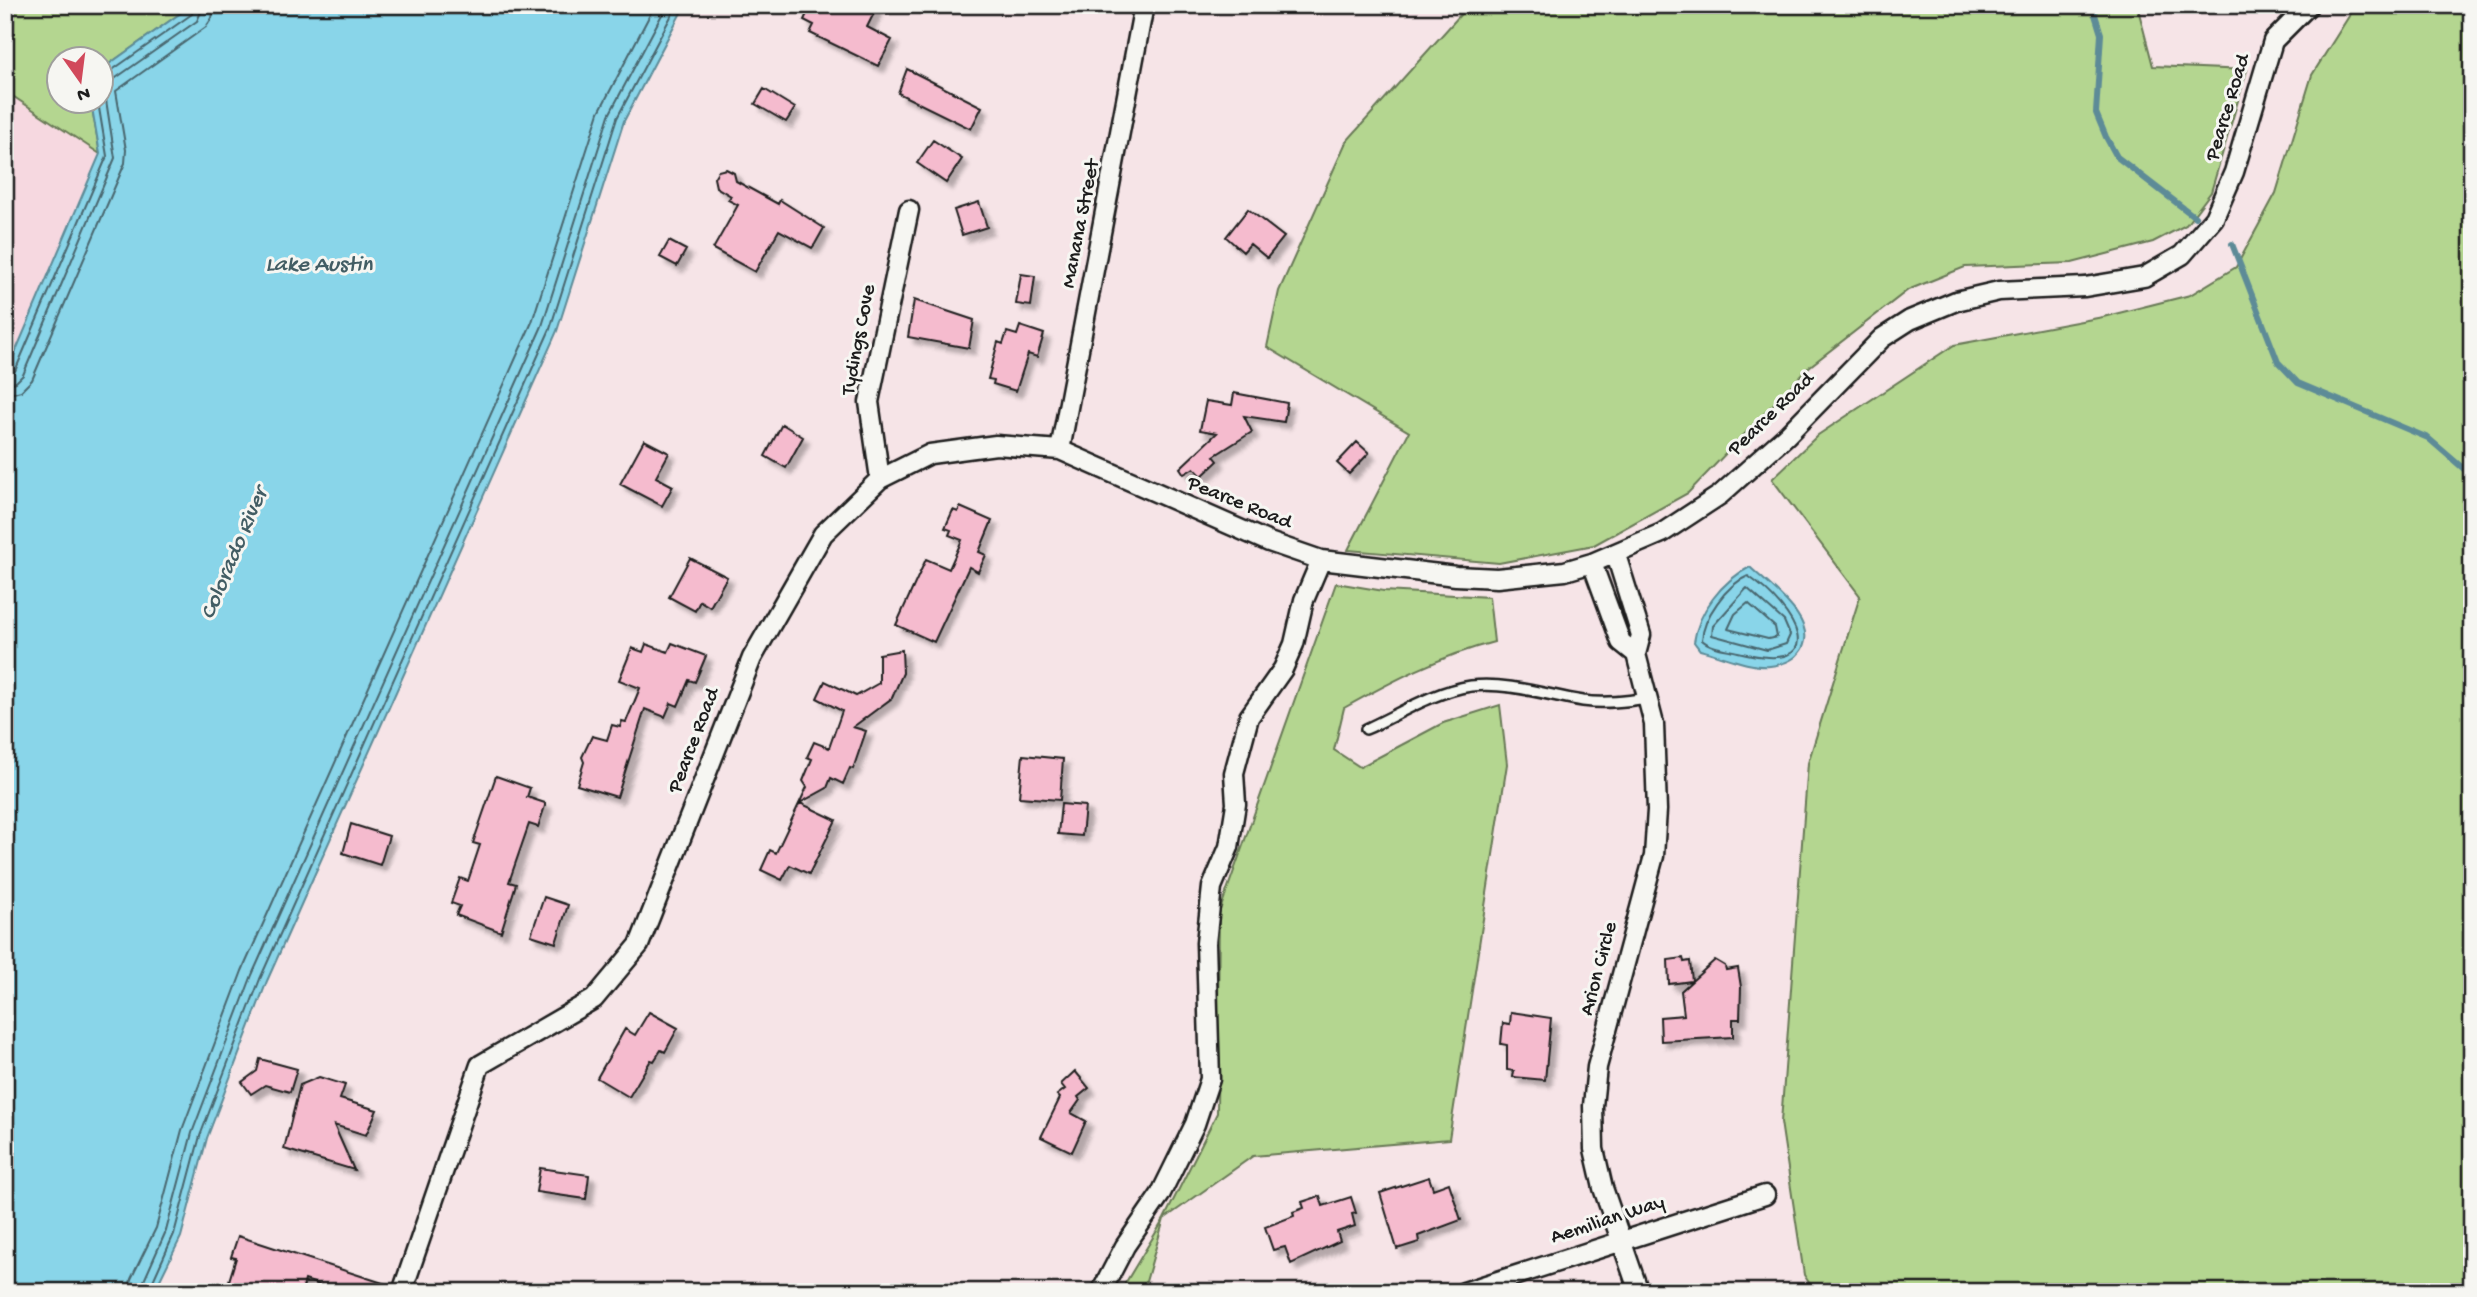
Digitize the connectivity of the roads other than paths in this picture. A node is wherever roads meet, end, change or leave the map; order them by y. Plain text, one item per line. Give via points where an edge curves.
1 (1144, 5) edge
2 (2309, 5) edge
3 (909, 210) dead end
4 (1060, 450) junction
5 (880, 479) junction
6 (1616, 555) junction
7 (1321, 559) junction
8 (1592, 563) junction
9 (1635, 616) junction
10 (1614, 622) junction
11 (1636, 654) junction
12 (1648, 698) junction
13 (1366, 729) dead end
14 (1765, 1195) dead end
15 (1622, 1240) junction
16 (402, 1292) edge
17 (1101, 1292) edge
18 (1464, 1292) edge
19 (1639, 1292) edge

1 - 4 street, Manana Street
2 - 6 street, Pearce Road via 2273,41 2234,172 2214,218 2182,256 2144,277 2085,287 1998,291 1956,301 1910,320 1882,338 1786,436 1720,495 1662,533
3 - 5 street, Tydings Cove via 869,402
4 - 5 street, Pearce Road via 996,445 930,454
4 - 7 street, Pearce Road via 1269,542
5 - 16 street, Pearce Road via 824,534 752,658 639,946 594,999 480,1065
6 - 8 street, Pearce Road
6 - 9 street, Arion Circle
7 - 8 street, Pearce Road via 1497,578
7 - 17 street via 1283,669 1249,717 1234,773 1233,825 1212,887 1206,943 1210,1079 1195,1124 1160,1195
8 - 10 street, Arion Circle
9 - 10 lane
9 - 11 street, Arion Circle via 1641,635
10 - 11 street, Arion Circle via 1621,642
11 - 12 street, Arion Circle
12 - 13 lane via 1586,701 1513,687 1471,687 1449,691
12 - 15 street, Arion Circle via 1658,772 1654,856 1597,1067 1593,1107 1594,1150
14 - 15 street, Aemilian Way
15 - 18 street, Aemilian Way
15 - 19 street, Arion Circle

